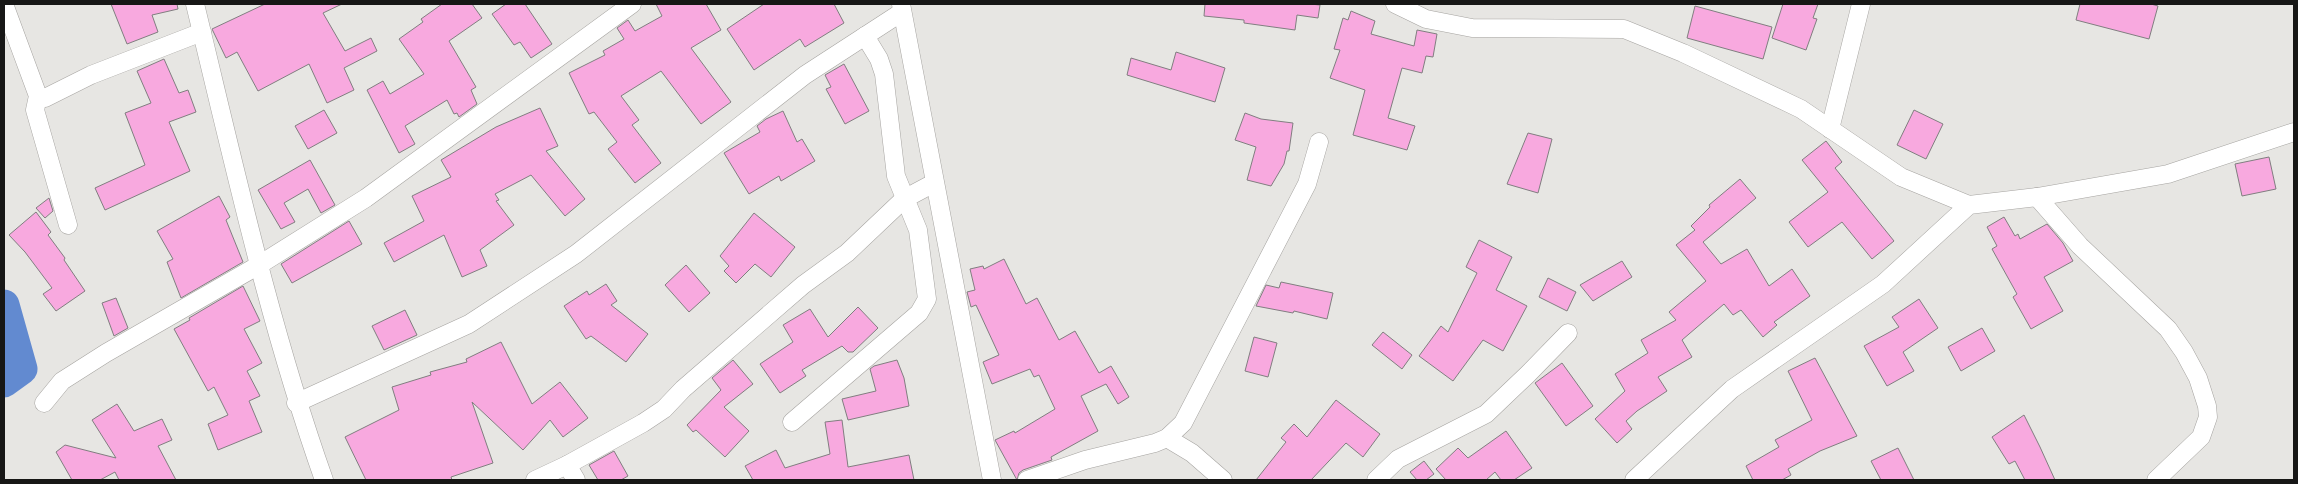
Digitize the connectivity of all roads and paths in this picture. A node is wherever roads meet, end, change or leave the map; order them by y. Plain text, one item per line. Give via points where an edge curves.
1 (4, 4) edge
2 (195, 4) edge
3 (632, 4) edge
4 (1395, 4) edge
5 (1860, 4) edge
6 (901, 8) edge
7 (202, 32) junction
8 (866, 36) junction
9 (38, 96) junction
10 (1830, 129) junction
11 (2294, 132) edge
12 (1319, 142) dead end
13 (934, 183) junction
14 (2037, 198) junction
15 (904, 199) junction
16 (1969, 205) junction
17 (68, 225) dead end
18 (259, 265) junction
19 (1568, 333) dead end
20 (44, 403) dead end
21 (296, 403) junction
22 (792, 422) dead end
23 (1167, 438) junction
24 (571, 473) edge
25 (324, 480) edge
26 (535, 480) edge
27 (992, 480) edge
28 (1027, 480) edge
29 (1223, 480) edge
30 (1376, 480) edge
31 (1634, 480) edge
32 (2156, 480) edge

1 - 9 street
2 - 7 street
3 - 18 street via 366,198
4 - 10 street via 1426,19 1472,28 1624,29 1801,109
5 - 10 street
6 - 8 street
6 - 13 street
7 - 9 street via 92,75 45,98
7 - 18 street
8 - 15 street via 884,74 896,176
8 - 21 street via 805,76 576,254 469,324
9 - 17 street via 35,110
10 - 16 street via 1901,177
11 - 14 street via 2168,174
12 - 23 street via 1302,192 1183,423
13 - 15 street
13 - 27 street
14 - 16 street
14 - 32 street via 2080,246 2168,329 2198,378 2208,417 2201,438
15 - 22 street via 918,230 927,299 919,313
15 - 24 street via 847,253 803,285 664,409
16 - 31 street via 1883,284 1732,389
18 - 20 street via 106,352 62,381
18 - 21 street
19 - 30 street via 1486,414 1398,458
21 - 25 street
23 - 28 street
23 - 29 street via 1192,453
24 - 26 street

